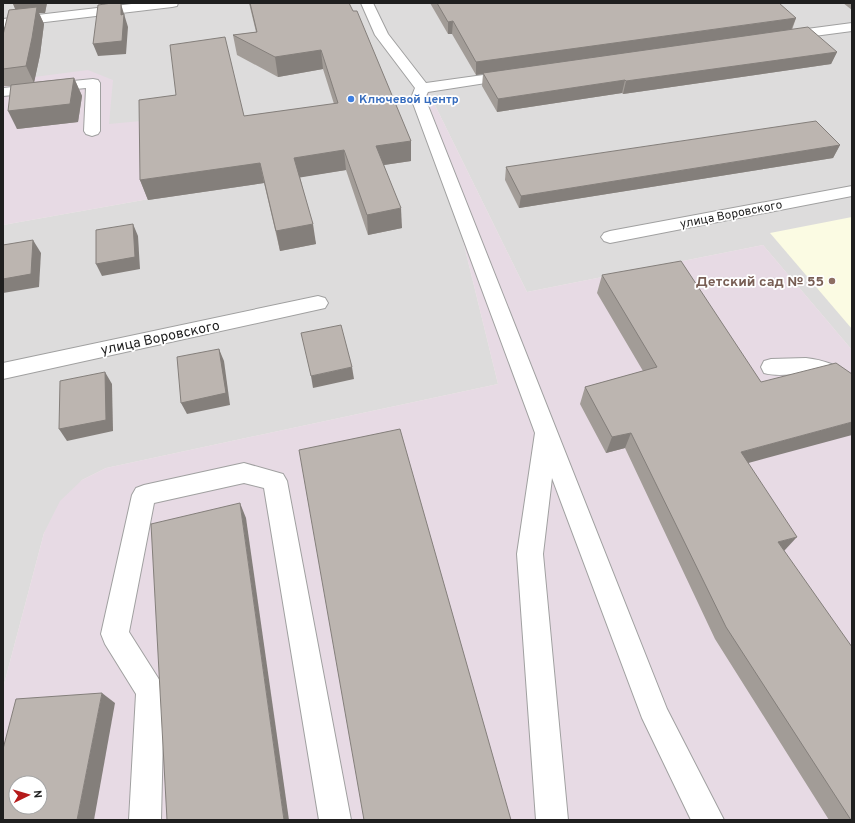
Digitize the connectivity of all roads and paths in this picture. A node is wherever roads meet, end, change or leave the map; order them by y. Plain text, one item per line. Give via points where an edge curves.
1 (172, 3) edge
2 (367, 3) edge
3 (3, 23) edge
4 (852, 27) edge
5 (774, 38) edge
6 (523, 74) edge
7 (422, 88) junction
8 (3, 92) edge
9 (92, 132) dead end
10 (852, 191) edge
11 (610, 237) dead end
12 (318, 303) dead end
13 (771, 367) dead end
14 (3, 371) edge
15 (852, 388) edge
16 (546, 431) junction
17 (145, 820) edge
18 (334, 820) edge
19 (552, 820) edge
20 (708, 820) edge

1 - 3 street
2 - 7 street via 382,35
4 - 5 street
6 - 7 street
7 - 16 street via 418,98
8 - 9 street via 93,82
10 - 11 street, улица Воровского
12 - 14 street, улица Воровского
13 - 15 street via 822,367 839,376
16 - 19 street via 530,554
16 - 20 street via 656,718
17 - 18 street via 150,691 115,634 144,495 244,473 275,481

